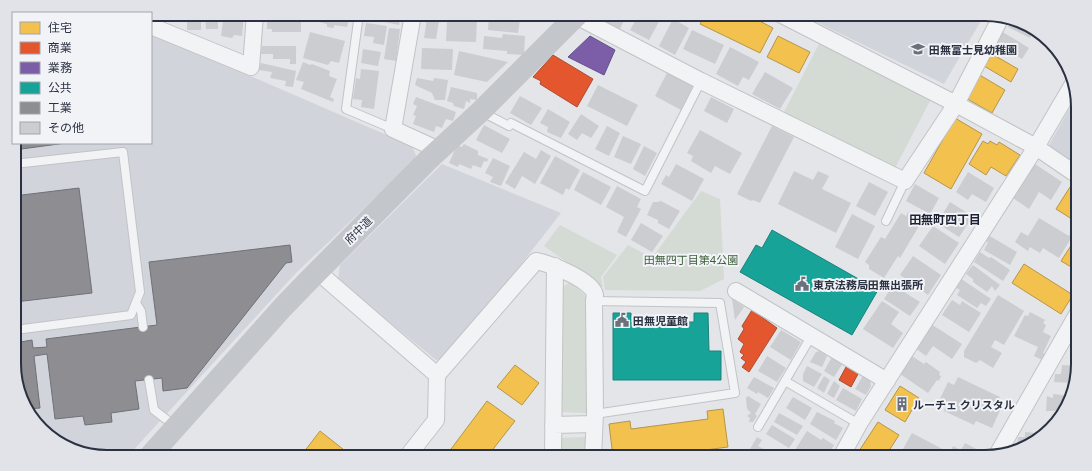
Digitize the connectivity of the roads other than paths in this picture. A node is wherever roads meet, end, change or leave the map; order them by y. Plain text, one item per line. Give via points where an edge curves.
1 (254, 21) edge
2 (357, 21) edge
3 (412, 21) edge
4 (571, 21) edge
5 (588, 21) edge
6 (794, 21) edge
7 (998, 22) edge
8 (152, 25) edge
9 (701, 81) junction
10 (1069, 91) edge
11 (956, 104) junction
12 (481, 111) junction
13 (393, 129) junction
14 (1036, 147) junction
15 (439, 150) junction
16 (21, 163) edge
17 (1071, 171) edge
18 (905, 181) junction
19 (886, 221) dead end
20 (555, 266) junction
21 (318, 272) junction
22 (736, 291) dead end
23 (594, 301) junction
24 (136, 303) junction
25 (1071, 325) edge
26 (143, 327) dead end
27 (21, 329) edge
28 (812, 335) junction
29 (438, 375) junction
30 (150, 380) dead end
31 (785, 381) junction
32 (887, 381) junction
33 (595, 419) junction
34 (859, 424) junction
35 (553, 425) junction
36 (758, 427) dead end
37 (176, 428) junction
38 (1001, 448) edge
39 (156, 450) edge
40 (412, 450) edge
41 (553, 450) edge
42 (593, 450) edge
43 (845, 450) edge

1 - 8 street via 250,67
2 - 13 lane via 346,109
3 - 13 street
4 - 12 street, 府中道
5 - 9 street
6 - 11 street
7 - 11 street
9 - 12 lane via 645,191 511,123 509,126
9 - 18 street
10 - 14 street
11 - 14 street
11 - 18 street
12 - 15 street, 府中道
13 - 15 street
14 - 17 street
14 - 32 street
15 - 21 street, 府中道
16 - 24 lane via 123,152 140,292
18 - 19 lane
20 - 23 street via 574,275 593,289
20 - 29 street via 536,261
20 - 35 street
21 - 29 street
21 - 37 street, 府中道 via 283,307
22 - 28 street
23 - 33 street
23 - 33 lane via 720,303 735,393
24 - 26 lane via 141,311
24 - 27 lane via 131,315
25 - 38 street
28 - 31 lane
28 - 32 street
29 - 40 street via 436,420
30 - 37 lane via 154,410
31 - 34 lane
31 - 36 lane
32 - 34 street
33 - 35 street
33 - 42 street
34 - 43 street
35 - 41 street
37 - 39 street, 府中道

